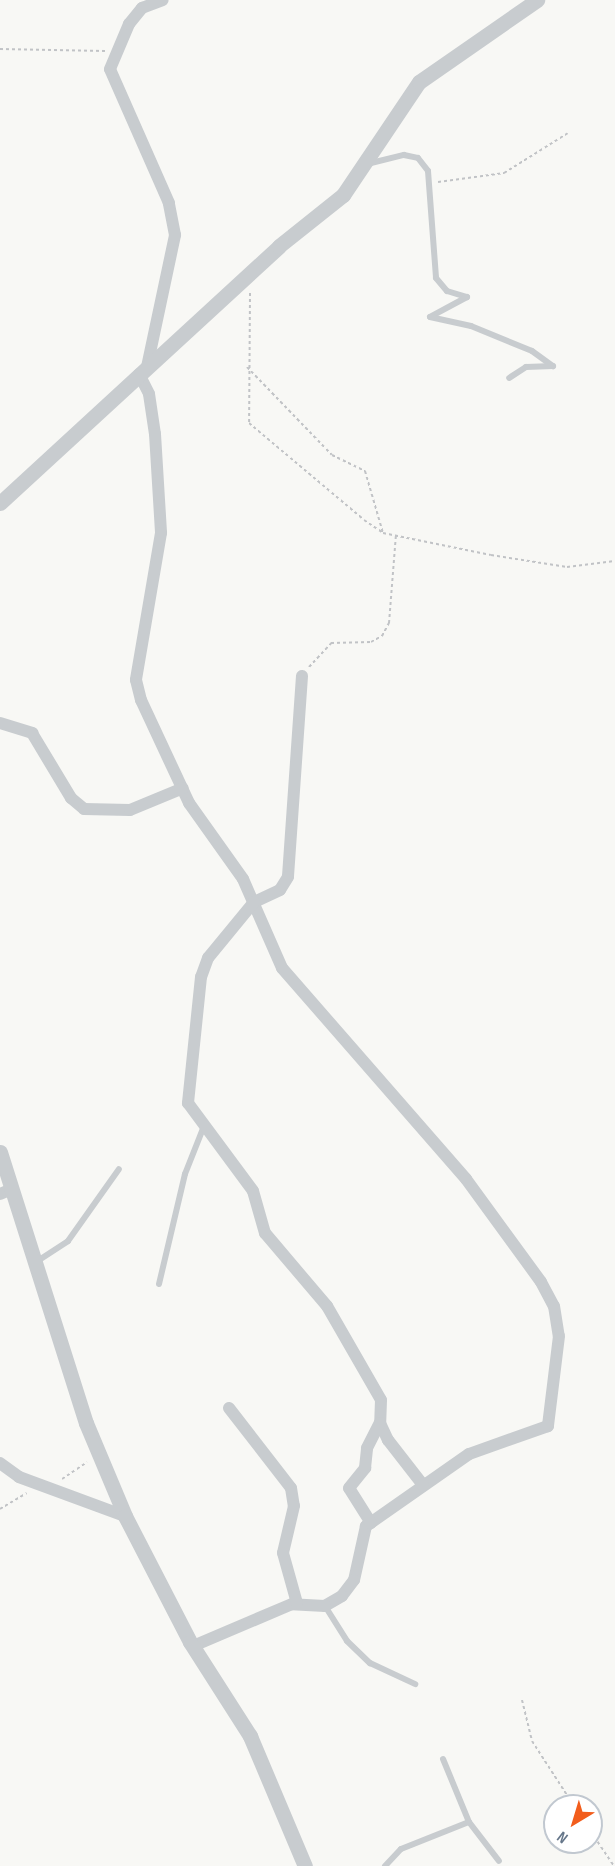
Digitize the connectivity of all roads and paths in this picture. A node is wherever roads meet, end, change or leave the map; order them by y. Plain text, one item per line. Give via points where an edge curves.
1 (163, 0) edge
2 (537, 0) edge
3 (0, 49) edge
4 (117, 51) junction
5 (568, 133) dead end
6 (366, 164) junction
7 (432, 183) junction
8 (245, 279) junction
9 (247, 367) junction
10 (143, 371) junction
11 (509, 378) dead end
12 (0, 503) edge
13 (383, 533) junction
14 (396, 535) junction
15 (615, 561) edge
16 (302, 676) joint
17 (0, 723) edge
18 (183, 788) junction
19 (254, 902) junction
20 (204, 1126) junction
21 (0, 1152) edge
22 (119, 1169) dead end
23 (6, 1192) edge
24 (36, 1262) junction
25 (159, 1284) dead end
26 (228, 1408) dead end
27 (380, 1423) junction
28 (0, 1463) edge
29 (423, 1485) junction
30 (125, 1516) junction
31 (371, 1523) junction
32 (297, 1603) junction
33 (325, 1606) junction
34 (193, 1646) junction
35 (415, 1684) dead end
36 (522, 1700) dead end
37 (443, 1759) dead end
38 (566, 1794) edge
39 (469, 1822) junction
40 (603, 1850) edge
41 (499, 1861) dead end
42 (305, 1866) edge
43 (385, 1866) edge
44 (614, 1866) edge

1 - 4 street via 142,8
2 - 6 street via 419,82
3 - 4 path
4 - 10 street via 110,69 115,87 146,146 175,235
5 - 7 path via 504,173
6 - 7 lane via 404,155 418,158
6 - 8 street via 343,195
7 - 11 lane via 436,278 447,291 467,297 430,317 471,326 532,351 553,366 526,368
8 - 9 path via 250,297
8 - 10 street
9 - 13 path via 332,455 365,471
9 - 13 path via 245,403 258,434
10 - 12 street
10 - 18 street via 155,434 161,533 136,680
13 - 14 path
14 - 15 path via 567,567
14 - 16 path via 389,623 382,636 370,642 331,643
16 - 19 street via 288,877 280,890
17 - 18 street via 32,733 71,798 84,809 130,810
18 - 19 street
19 - 20 street via 208,958 201,977 186,1088 188,1103
19 - 29 street via 264,936 282,968 427,1128 554,1306 560,1336 548,1426 469,1454
20 - 25 lane via 185,1174
20 - 27 street via 253,1191 265,1233 327,1306 381,1400
21 - 23 street
22 - 24 lane via 68,1242
23 - 24 street
24 - 30 street via 86,1423
26 - 32 street via 291,1488 294,1506 283,1553
27 - 29 street
27 - 31 street via 367,1448 365,1467 350,1488
28 - 30 street via 19,1477
29 - 31 street
30 - 34 street
31 - 33 street via 360,1538 354,1580 342,1596
32 - 33 street
32 - 34 street
33 - 35 lane via 347,1641 370,1663
34 - 42 street via 250,1736
36 - 38 path via 532,1742
37 - 39 lane
39 - 41 lane
39 - 43 lane via 401,1848
40 - 44 path

